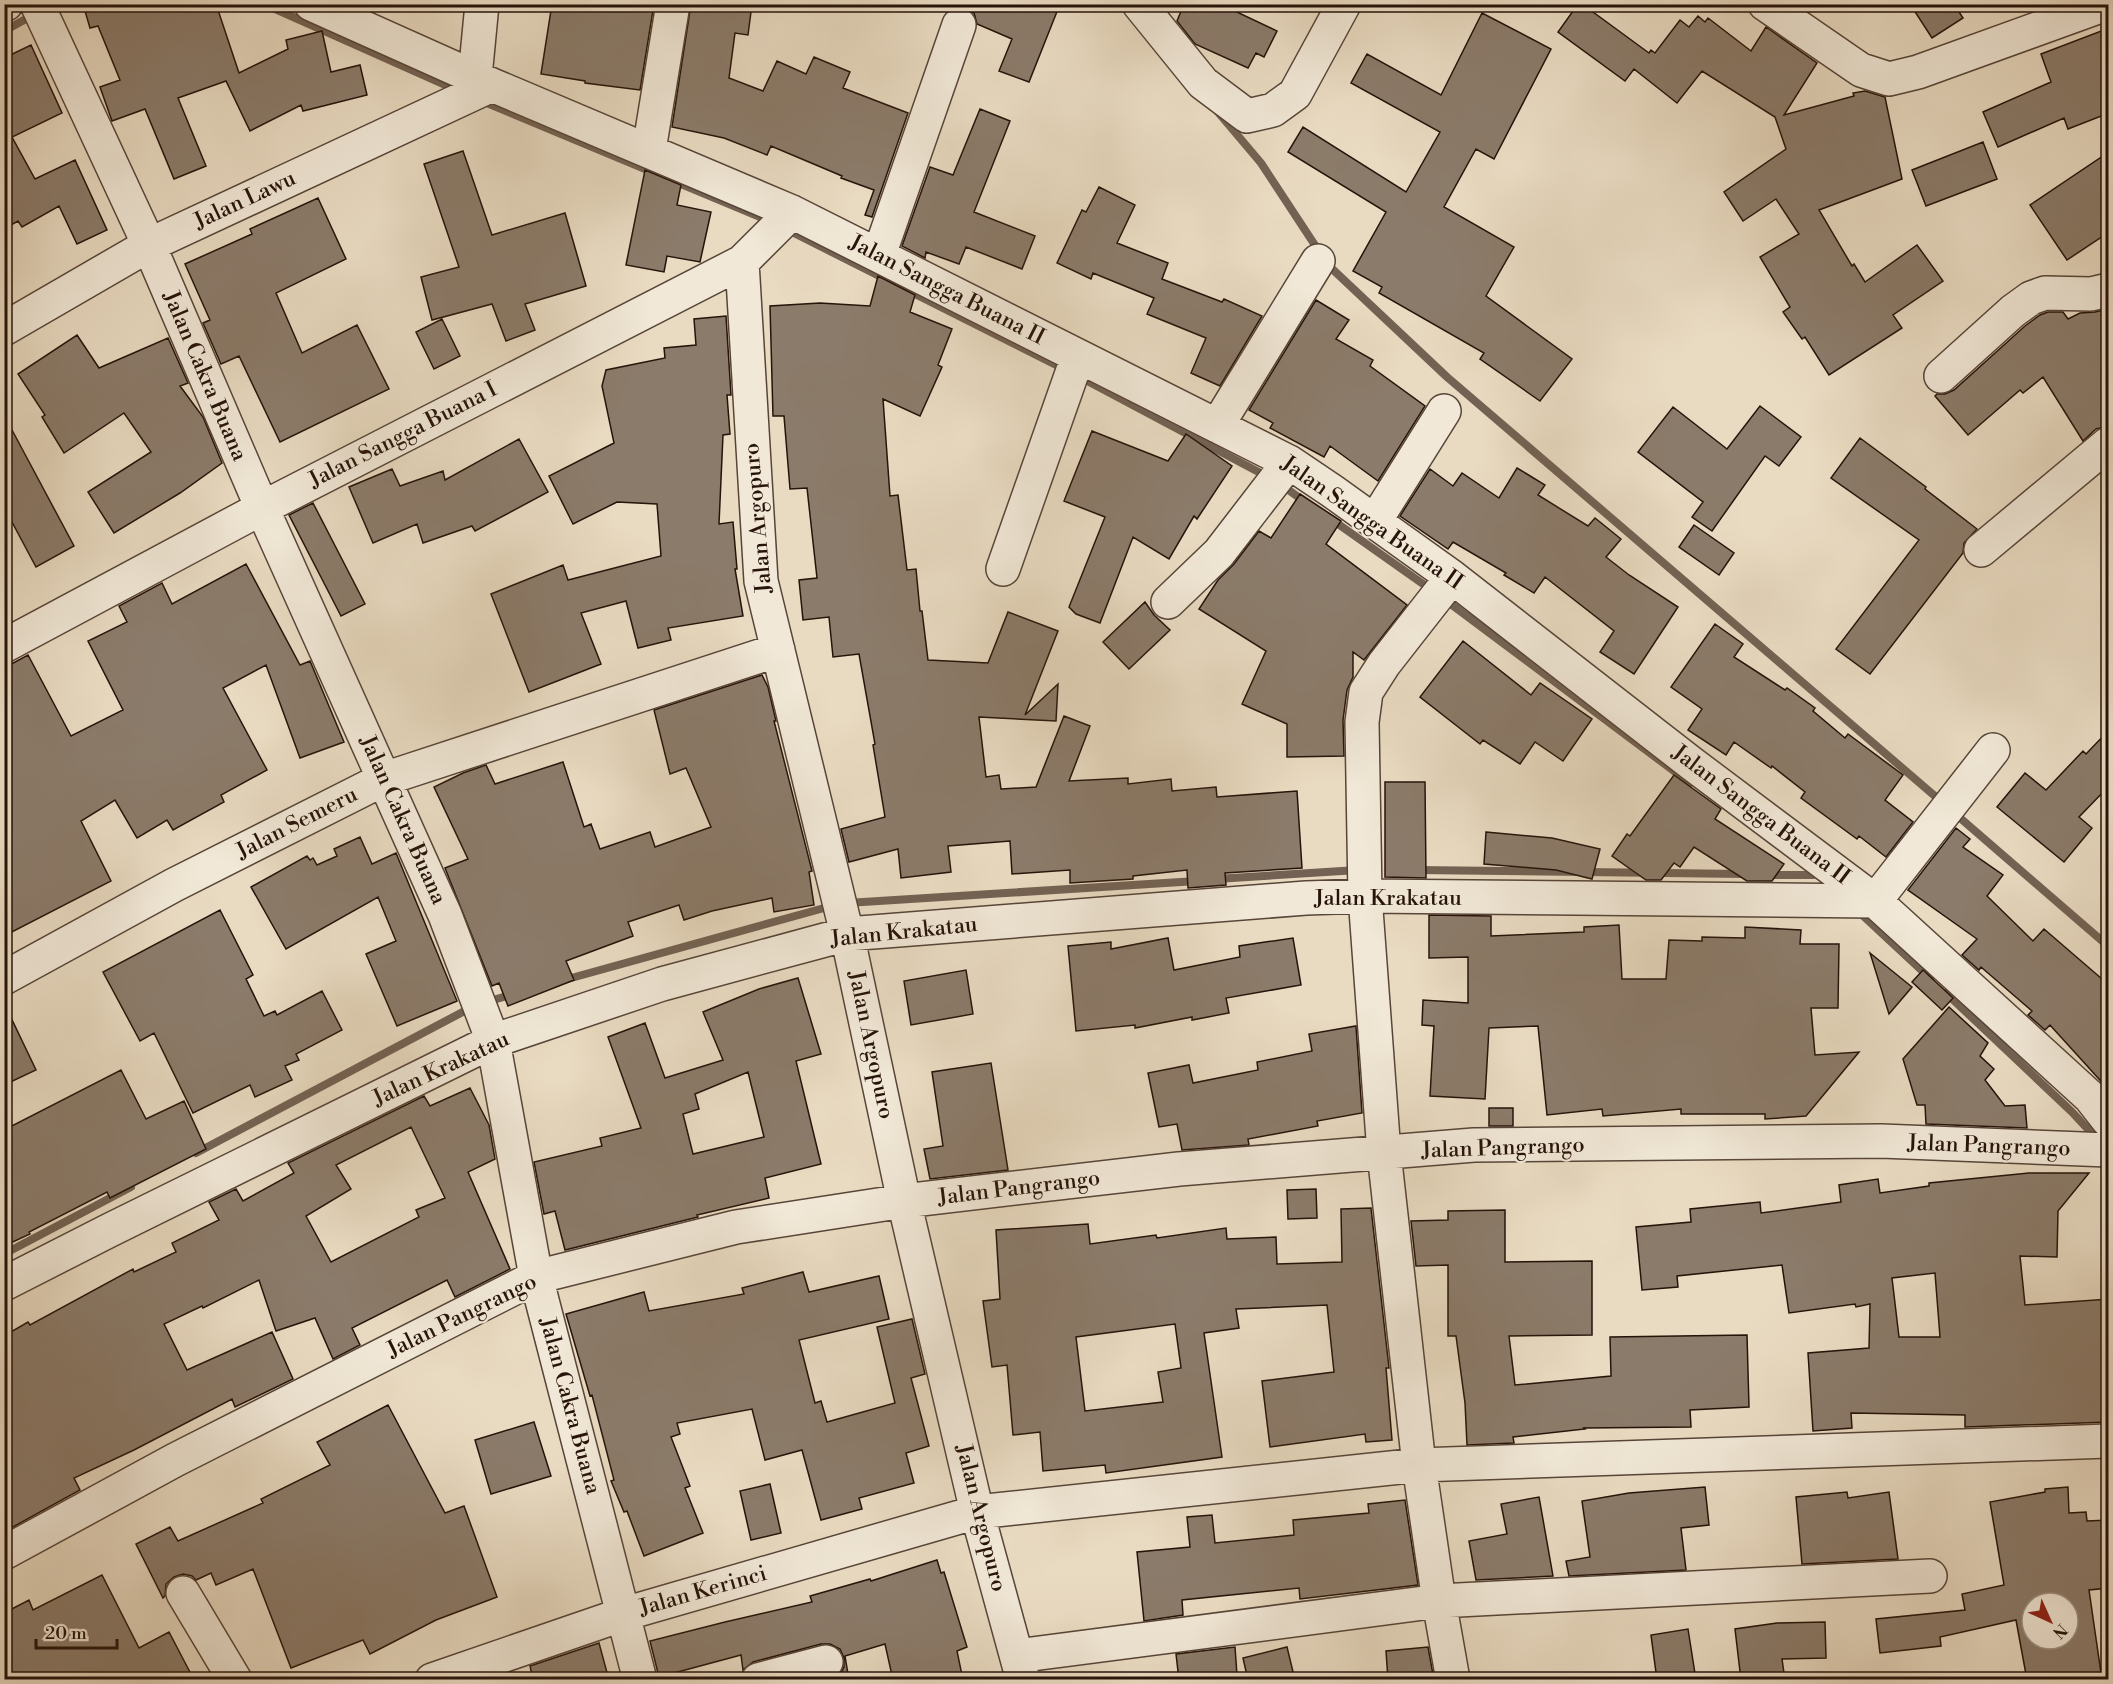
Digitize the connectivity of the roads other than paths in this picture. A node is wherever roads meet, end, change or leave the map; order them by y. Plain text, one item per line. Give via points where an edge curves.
1 (37, 4) edge
2 (311, 4) edge
3 (482, 4) edge
4 (673, 4) edge
5 (1139, 4) edge
6 (1344, 4) edge
7 (1765, 4) edge
8 (2106, 4) edge
9 (959, 24) dead end
10 (483, 81) junction
11 (649, 150) junction
12 (792, 212) junction
13 (149, 245) junction
14 (879, 255) junction
15 (1318, 261) dead end
16 (742, 262) junction
17 (2109, 290) edge
18 (7, 320) edge
19 (1078, 356) junction
20 (1941, 376) dead end
21 (1444, 411) dead end
22 (1217, 426) junction
23 (2109, 444) edge
24 (1288, 462) junction
25 (262, 508) junction
26 (1375, 521) junction
27 (1981, 550) dead end
28 (1003, 569) dead end
29 (1452, 577) junction
30 (1168, 602) dead end
31 (4, 646) edge
32 (778, 650) junction
33 (1993, 750) dead end
34 (384, 779) junction
35 (1365, 896) junction
36 (1875, 901) junction
37 (847, 934) junction
38 (4, 978) edge
39 (493, 1041) junction
40 (2102, 1099) edge
41 (2109, 1150) edge
42 (1384, 1153) junction
43 (904, 1201) junction
44 (536, 1277) junction
45 (4, 1284) edge
46 (2109, 1442) edge
47 (1419, 1465) junction
48 (977, 1512) junction
49 (4, 1553) edge
50 (1930, 1576) dead end
51 (183, 1593) dead end
52 (1439, 1601) junction
53 (624, 1614) junction
54 (826, 1662) dead end
55 (1020, 1668) edge
56 (448, 1677) edge
57 (235, 1680) edge
58 (640, 1680) edge
59 (758, 1680) edge
60 (1454, 1680) edge

1 - 13 street, Jalan Cakra Buana
2 - 10 street, Jalan Sangga Buana II
3 - 10 street
4 - 11 street
5 - 6 street via 1203,83 1247,116 1273,110 1295,94
7 - 8 street via 1861,70 1889,79
9 - 14 street
10 - 11 street, Jalan Sangga Buana II
10 - 13 street, Jalan Lawu
11 - 12 street, Jalan Sangga Buana II
12 - 14 street, Jalan Sangga Buana II
12 - 16 street, Jalan Sangga Buana I
13 - 18 street, Jalan Lawu
13 - 25 street, Jalan Cakra Buana
14 - 19 street, Jalan Sangga Buana II
15 - 22 street
16 - 25 street, Jalan Sangga Buana I
16 - 32 street, Jalan Argopuro via 760,581
17 - 20 street via 2091,294 2045,292 2031,298
19 - 22 street, Jalan Sangga Buana II
19 - 28 street
21 - 26 street
22 - 24 street, Jalan Sangga Buana II
23 - 27 street
24 - 26 street, Jalan Sangga Buana II
24 - 30 street via 1219,553
25 - 31 street, Jalan Sangga Buana I
25 - 34 street, Jalan Cakra Buana
26 - 29 street, Jalan Sangga Buana II
29 - 35 street via 1366,692 1362,722
29 - 36 street, Jalan Sangga Buana II
32 - 34 street, Jalan Semeru
32 - 37 street, Jalan Argopuro
33 - 36 street
34 - 38 street, Jalan Semeru via 174,885
34 - 39 street, Jalan Cakra Buana via 445,915
35 - 36 street, Jalan Krakatau
35 - 37 street, Jalan Krakatau
35 - 42 street
36 - 40 street, Jalan Sangga Buana II
37 - 39 street, Jalan Krakatau via 662,984
37 - 43 street, Jalan Argopuro
39 - 44 street, Jalan Cakra Buana
39 - 45 street, Jalan Krakatau
41 - 42 street, Jalan Pangrango via 1881,1142 1474,1145
42 - 43 street, Jalan Pangrango via 1179,1169
42 - 47 street
43 - 44 street, Jalan Pangrango via 736,1227
43 - 48 street, Jalan Argopuro
44 - 49 street, Jalan Pangrango via 175,1460
44 - 53 street, Jalan Cakra Buana
46 - 47 street
47 - 48 street
47 - 52 street
48 - 53 street, Jalan Kerinci
48 - 55 street, Jalan Argopuro
50 - 52 street
51 - 57 street
52 - 55 street
52 - 60 street
53 - 56 street, Jalan Kerinci
53 - 58 street, Jalan Cakra Buana
54 - 59 street

